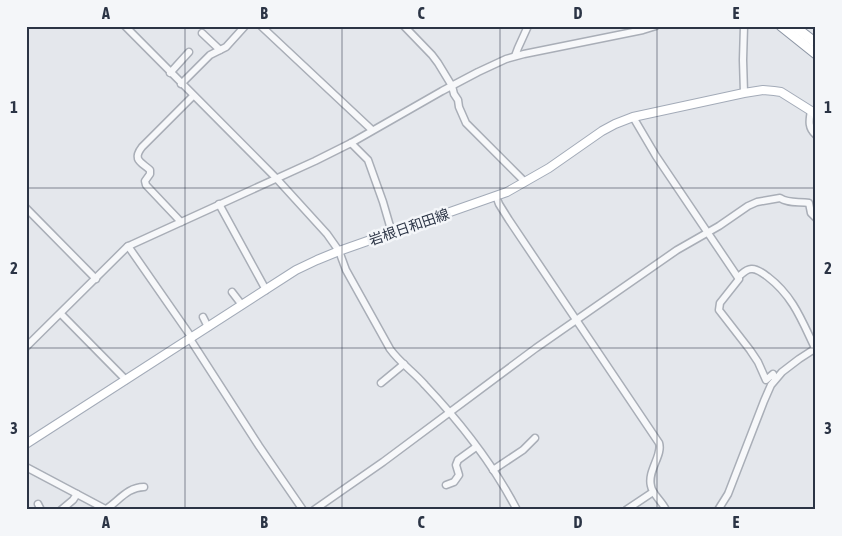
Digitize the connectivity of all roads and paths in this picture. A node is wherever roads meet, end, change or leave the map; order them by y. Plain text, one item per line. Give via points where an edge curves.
1 (125, 26) edge
2 (245, 26) edge
3 (261, 26) edge
4 (404, 26) edge
5 (528, 26) edge
6 (656, 26) edge
7 (744, 26) edge
8 (781, 26) edge
9 (794, 26) edge
10 (202, 33) dead end
11 (816, 43) edge
12 (220, 50) junction
13 (189, 52) dead end
14 (816, 54) edge
15 (516, 56) junction
16 (170, 73) junction
17 (181, 84) junction
18 (452, 86) junction
19 (744, 93) junction
20 (193, 96) junction
21 (813, 112) edge
22 (633, 117) junction
23 (372, 130) junction
24 (816, 135) edge
25 (351, 142) junction
26 (276, 178) junction
27 (525, 182) junction
28 (496, 196) junction
29 (219, 204) junction
30 (26, 208) edge
31 (816, 218) edge
32 (182, 222) junction
33 (707, 232) junction
34 (392, 233) junction
35 (128, 246) junction
36 (339, 252) junction
37 (738, 278) junction
38 (96, 279) junction
39 (266, 290) junction
40 (232, 292) dead end
41 (242, 306) junction
42 (61, 314) junction
43 (203, 317) dead end
44 (576, 319) junction
45 (208, 328) junction
46 (191, 338) junction
47 (26, 347) edge
48 (816, 348) edge
49 (404, 364) junction
50 (775, 379) junction
51 (126, 380) junction
52 (382, 383) dead end
53 (449, 413) junction
54 (534, 438) dead end
55 (26, 444) edge
56 (476, 447) junction
57 (26, 467) edge
58 (493, 470) junction
59 (446, 485) dead end
60 (144, 487) dead end
61 (653, 492) junction
62 (77, 494) junction
63 (62, 510) edge
64 (106, 510) edge
65 (303, 510) edge
66 (314, 510) edge
67 (517, 510) edge
68 (626, 510) edge
69 (666, 510) edge
70 (718, 510) edge

1 - 16 street
2 - 12 street
3 - 23 street
4 - 18 street via 432,55
5 - 15 street
6 - 15 street
7 - 19 street
8 - 14 highway
9 - 11 highway
10 - 12 street
12 - 17 street via 210,55
13 - 16 street
15 - 18 street
16 - 17 street
17 - 20 street
18 - 23 street
18 - 27 street via 466,124
19 - 21 main road, 岩根日和田線 via 780,92
19 - 22 main road, 岩根日和田線
20 - 26 street
20 - 32 street via 137,156 150,170 146,185
21 - 24 street via 809,123
22 - 27 main road, 岩根日和田線 via 602,131
22 - 33 street
23 - 25 street
25 - 26 street
25 - 34 street via 368,160
26 - 29 street
26 - 36 street
27 - 28 main road, 岩根日和田線
28 - 34 main road, 岩根日和田線
28 - 44 street
29 - 32 street
29 - 39 street
30 - 38 street
31 - 33 street via 809,203 785,202 780,198 748,206
32 - 35 street
33 - 37 street
33 - 44 street
34 - 36 main road, 岩根日和田線
35 - 38 street
35 - 46 street
36 - 39 main road, 岩根日和田線 via 308,264
36 - 49 street via 386,342
37 - 48 street via 753,269 780,287 793,303
37 - 50 street via 720,303 719,310 754,356 766,380 774,374
38 - 42 street
39 - 41 main road, 岩根日和田線
40 - 41 street
41 - 45 main road, 岩根日和田線
42 - 47 street
42 - 51 street
43 - 45 street
44 - 53 street
44 - 61 street via 659,443 660,450 650,483
45 - 46 main road, 岩根日和田線
46 - 51 main road, 岩根日和田線
46 - 65 street
48 - 50 street
49 - 52 street
49 - 53 street
50 - 70 street via 728,494
51 - 55 main road, 岩根日和田線
53 - 56 street
53 - 66 street
54 - 58 street via 523,450
56 - 58 street
56 - 59 street via 458,460 459,475
57 - 62 street
58 - 67 street
60 - 64 street via 130,491
61 - 68 street
61 - 69 street
62 - 63 street
62 - 64 street

